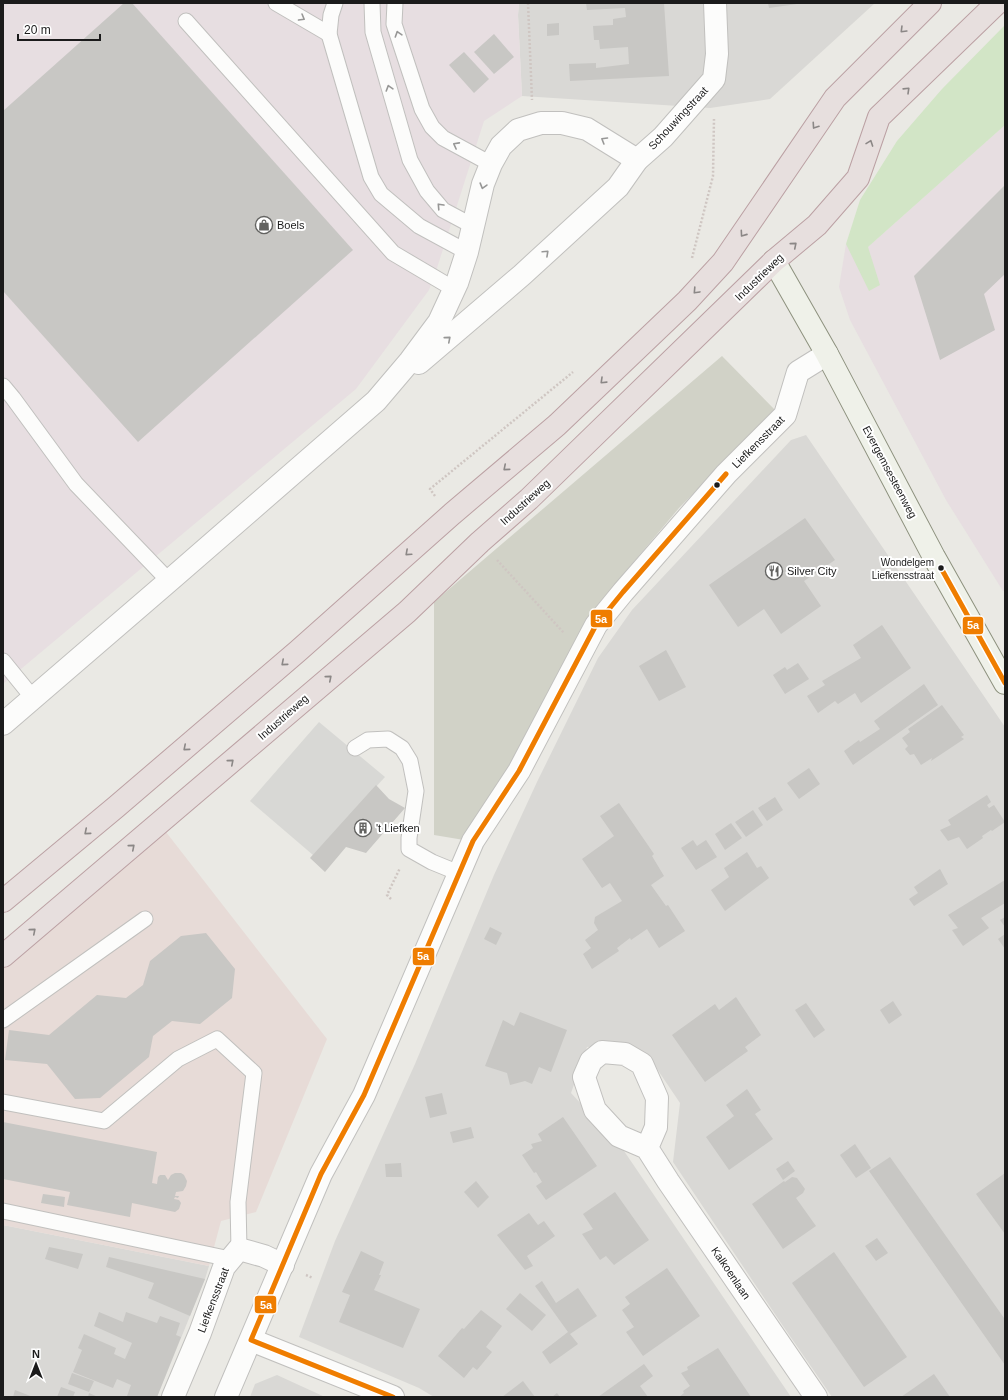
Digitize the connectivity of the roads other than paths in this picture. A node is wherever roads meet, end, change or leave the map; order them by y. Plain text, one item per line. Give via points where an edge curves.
1 (276, 3) edge
2 (335, 3) edge
3 (372, 3) edge
4 (394, 3) edge
5 (715, 3) edge
6 (930, 3) edge
7 (997, 3) edge
8 (186, 21) dead end
9 (329, 34) junction
10 (637, 160) junction
11 (491, 164) junction
12 (473, 226) junction
13 (467, 252) junction
14 (774, 261) junction
15 (454, 289) junction
16 (827, 354) junction
17 (3, 386) edge
18 (376, 401) junction
19 (169, 582) junction
20 (3, 661) edge
21 (1005, 683) edge
22 (33, 698) junction
23 (3, 724) edge
24 (355, 748) dead end
25 (459, 873) junction
26 (3, 901) edge
27 (145, 919) dead end
28 (3, 956) edge
29 (3, 1020) edge
30 (3, 1102) edge
31 (647, 1148) dead end
32 (3, 1211) edge
33 (235, 1254) junction
34 (282, 1265) junction
35 (251, 1340) junction
36 (173, 1397) edge
37 (226, 1397) edge
38 (393, 1397) edge
39 (816, 1397) edge

1 -> 9 lane
2 - 9 lane
12 -> 3 lane via 443,210 427,191 410,160 373,32
11 -> 4 lane via 443,138 432,127 422,109 394,24
5 - 10 street, Schouwingstraat via 714,79 663,137
6 -> 26 highway via 835,98 723,262 687,301 557,425 292,656
14 -> 7 highway, Industrieweg via 817,224 858,178 879,117
8 - 15 lane via 393,253
9 - 13 lane via 371,177 381,194 419,226
10 -> 11 street via 586,129 562,123 541,123 518,130 501,146
18 -> 10 street via 527,270 618,186
11 -> 12 street via 483,184
12 - 13 street
13 - 15 street
14 - 16 street, Evergemsesteenweg
28 -> 14 highway, Industrieweg via 407,612 480,542 530,499
15 - 18 street via 439,322
16 - 21 street, Evergemsesteenweg via 934,557
16 - 25 street, Liefkensstraat via 798,372 785,415 726,474 596,625 519,771 473,840
17 - 19 lane via 76,484
18 - 19 street
19 - 22 street
20 - 22 lane
22 - 23 street
24 - 25 lane via 368,740 388,739 402,748 410,761 416,791 409,849
25 - 34 street, Liefkensstraat via 364,1095 321,1174
27 - 29 lane
30 - 33 lane via 104,1121 178,1059 217,1039 254,1073 238,1202
31 - 39 street, Kalkoenlaan
32 - 33 lane
33 - 34 street via 264,1256
33 - 36 street, Liefkensstraat via 224,1267
34 - 35 street, Liefkensstraat
35 - 37 street, Liefkensstraat
35 - 38 street

